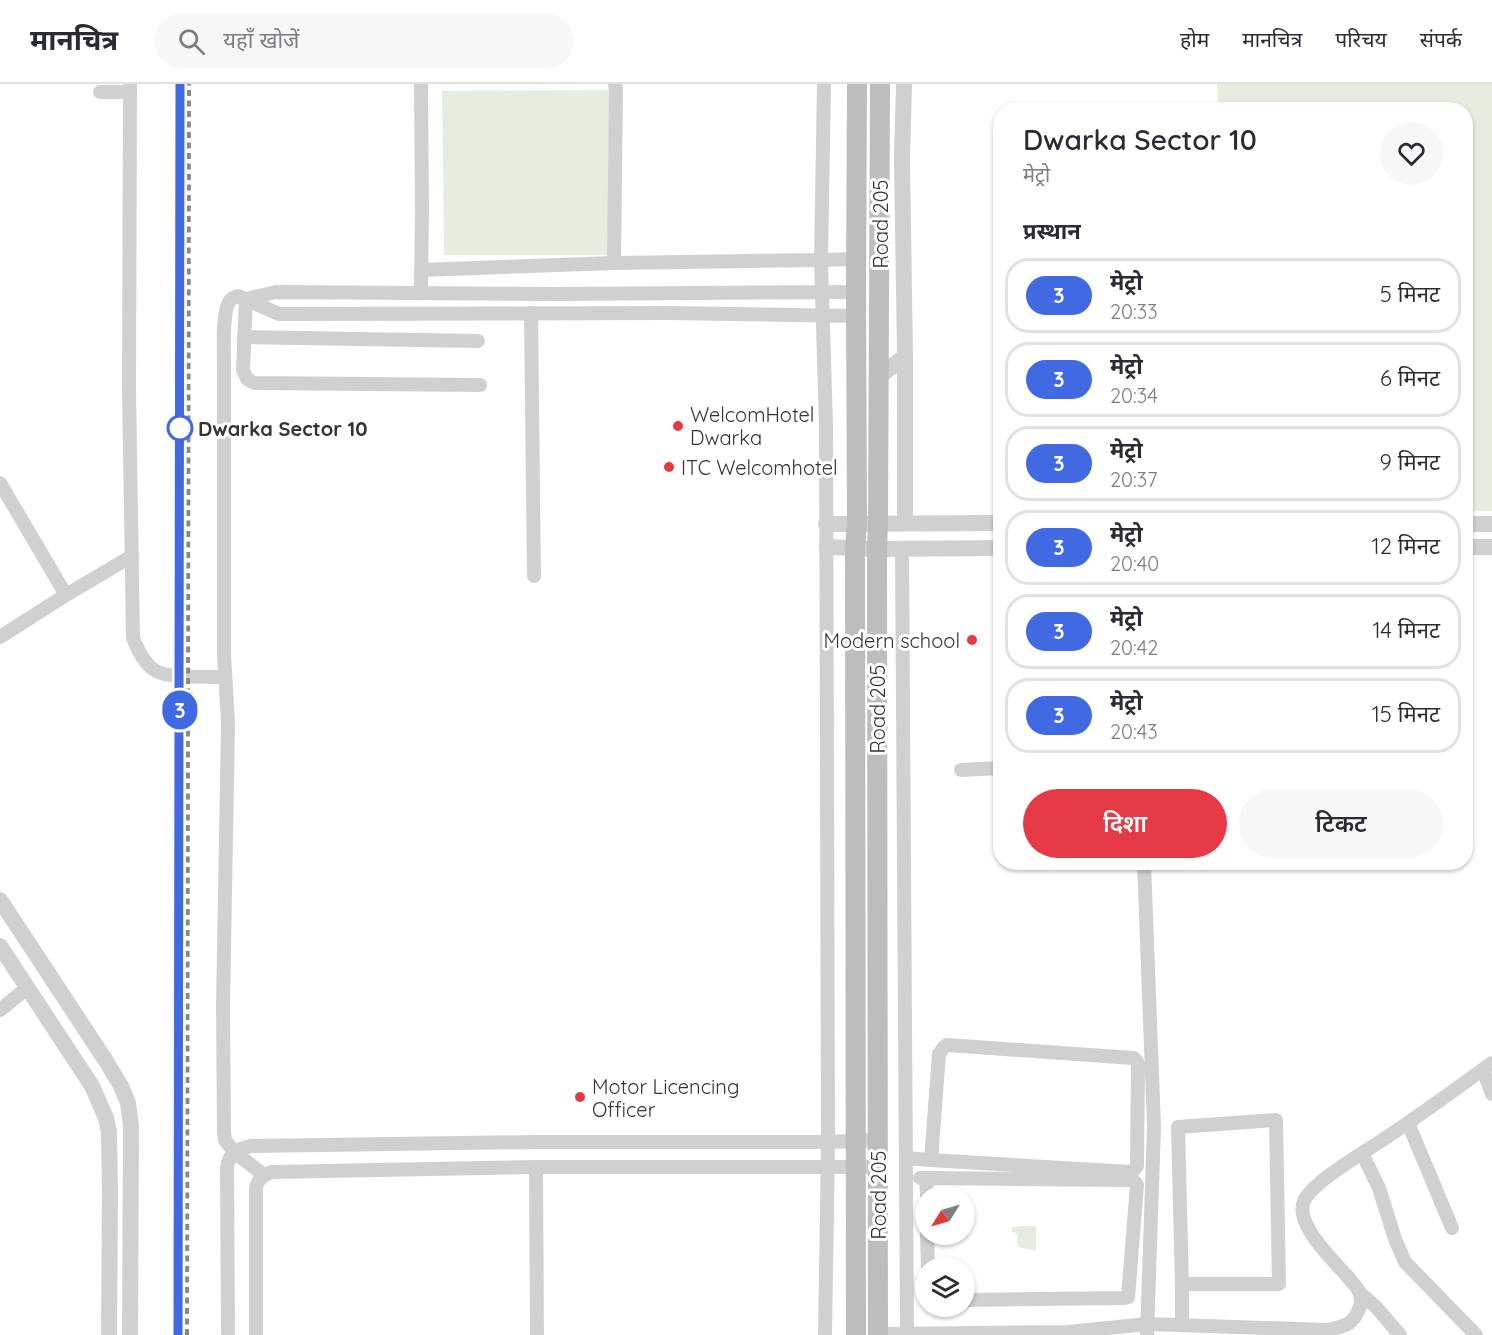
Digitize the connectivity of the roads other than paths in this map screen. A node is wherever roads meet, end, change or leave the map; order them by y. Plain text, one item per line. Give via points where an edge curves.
1 (421, 84) edge
2 (615, 84) edge
3 (824, 84) edge
4 (857, 84) edge
5 (880, 84) edge
6 (904, 84) edge
7 (130, 88) edge
8 (100, 92) dead end
9 (856, 259) junction
10 (821, 260) junction
11 (614, 263) junction
12 (421, 270) junction
13 (822, 292) junction
14 (856, 292) junction
15 (421, 293) junction
16 (246, 299) junction
17 (531, 313) junction
18 (824, 316) junction
19 (856, 316) junction
20 (244, 337) junction
21 (478, 341) dead end
22 (905, 356) junction
23 (879, 377) junction
24 (480, 385) dead end
25 (0, 483) edge
26 (905, 523) junction
27 (826, 524) junction
28 (857, 524) junction
29 (878, 524) junction
30 (993, 524) edge
31 (1473, 524) edge
32 (1492, 524) edge
33 (826, 547) junction
34 (1473, 547) edge
35 (1492, 547) edge
36 (993, 548) edge
37 (855, 549) junction
38 (877, 549) junction
39 (902, 549) junction
40 (132, 556) junction
41 (534, 576) dead end
42 (66, 595) junction
43 (0, 637) edge
44 (225, 676) junction
45 (993, 768) edge
46 (961, 770) dead end
47 (1144, 870) edge
48 (0, 900) edge
49 (0, 946) edge
50 (27, 988) junction
51 (0, 1010) edge
52 (1487, 1067) edge
53 (1492, 1094) edge
54 (1408, 1123) junction
55 (878, 1140) junction
56 (856, 1141) junction
57 (828, 1142) junction
58 (234, 1152) junction
59 (1362, 1153) junction
60 (906, 1158) junction
61 (931, 1160) junction
62 (827, 1166) junction
63 (856, 1166) junction
64 (536, 1167) junction
65 (878, 1167) junction
66 (264, 1175) junction
67 (906, 1178) junction
68 (926, 1178) junction
69 (926, 1185) edge
70 (1452, 1228) dead end
71 (1182, 1284) junction
72 (1359, 1292) junction
73 (975, 1300) edge
74 (1182, 1326) junction
75 (1147, 1330) edge
76 (1351, 1330) edge
77 (1467, 1333) edge
78 (994, 1334) edge
79 (1069, 1334) edge
80 (110, 1335) edge
81 (130, 1335) edge
82 (228, 1335) edge
83 (256, 1335) edge
84 (537, 1335) edge
85 (825, 1335) edge
86 (856, 1335) edge
87 (878, 1335) edge
88 (907, 1335) edge
89 (1400, 1335) edge

1 - 12 street
2 - 11 street
3 - 10 street
4 - 9 main road, Road 205
5 - 23 main road, Road 205
6 - 22 street
7 - 8 street
7 - 40 street
9 - 10 street
9 - 14 main road, Road 205
10 - 11 street
10 - 13 street
11 - 12 street
12 - 15 street
13 - 14 street
13 - 15 street
13 - 18 street
14 - 19 main road, Road 205
15 - 16 street via 276,292
16 - 17 street via 279,314
16 - 20 street
16 - 44 street via 232,298 225,319
17 - 18 street
17 - 41 street
18 - 19 street
18 - 27 street
19 - 28 main road, Road 205
20 - 21 street
20 - 24 street via 243,370 254,383
22 - 23 street
22 - 26 street
23 - 29 main road, Road 205
25 - 42 street
26 - 29 street
26 - 30 street
27 - 28 street
27 - 33 street
28 - 29 street
28 - 37 main road, Road 205
29 - 38 main road, Road 205
31 - 32 street
33 - 37 street
33 - 57 street
34 - 35 street
36 - 39 street
37 - 38 street
37 - 56 main road, Road 205
38 - 39 street
38 - 55 main road, Road 205
39 - 60 street
40 - 42 street
40 - 44 street via 133,638 148,664 167,674
42 - 43 street
44 - 58 street via 228,723 223,1106 225,1140
45 - 46 street
47 - 75 street via 1154,1127
48 - 81 street via 106,1061 128,1103
49 - 50 street
50 - 51 street
50 - 80 street via 92,1086 106,1118
52 - 53 street
52 - 54 street
54 - 59 street
54 - 70 street
55 - 56 street
55 - 65 main road, Road 205
56 - 57 street
56 - 63 main road, Road 205
57 - 58 street via 252,1146
57 - 62 street
58 - 66 street
58 - 82 street via 227,1161
59 - 72 street via 1310,1192 1302,1209 1314,1238
59 - 77 street via 1405,1262
60 - 61 street
60 - 67 street
61 - 61 street via 1134,1170 1138,1064 1133,1058 947,1045 939,1054
62 - 63 street
62 - 64 street
62 - 85 street
63 - 65 street
63 - 86 main road, Road 205
64 - 66 street via 278,1171
64 - 84 street
65 - 87 main road, Road 205
66 - 83 street via 256,1188
67 - 68 street
67 - 88 street
68 - 69 street
68 - 73 street via 1131,1180 1137,1185 1128,1297
71 - 71 street via 1178,1127 1276,1120 1279,1284
71 - 74 street
72 - 76 street via 1362,1302
72 - 89 street
74 - 75 street
74 - 76 street
75 - 79 street
78 - 79 street
78 - 88 street
87 - 88 street

